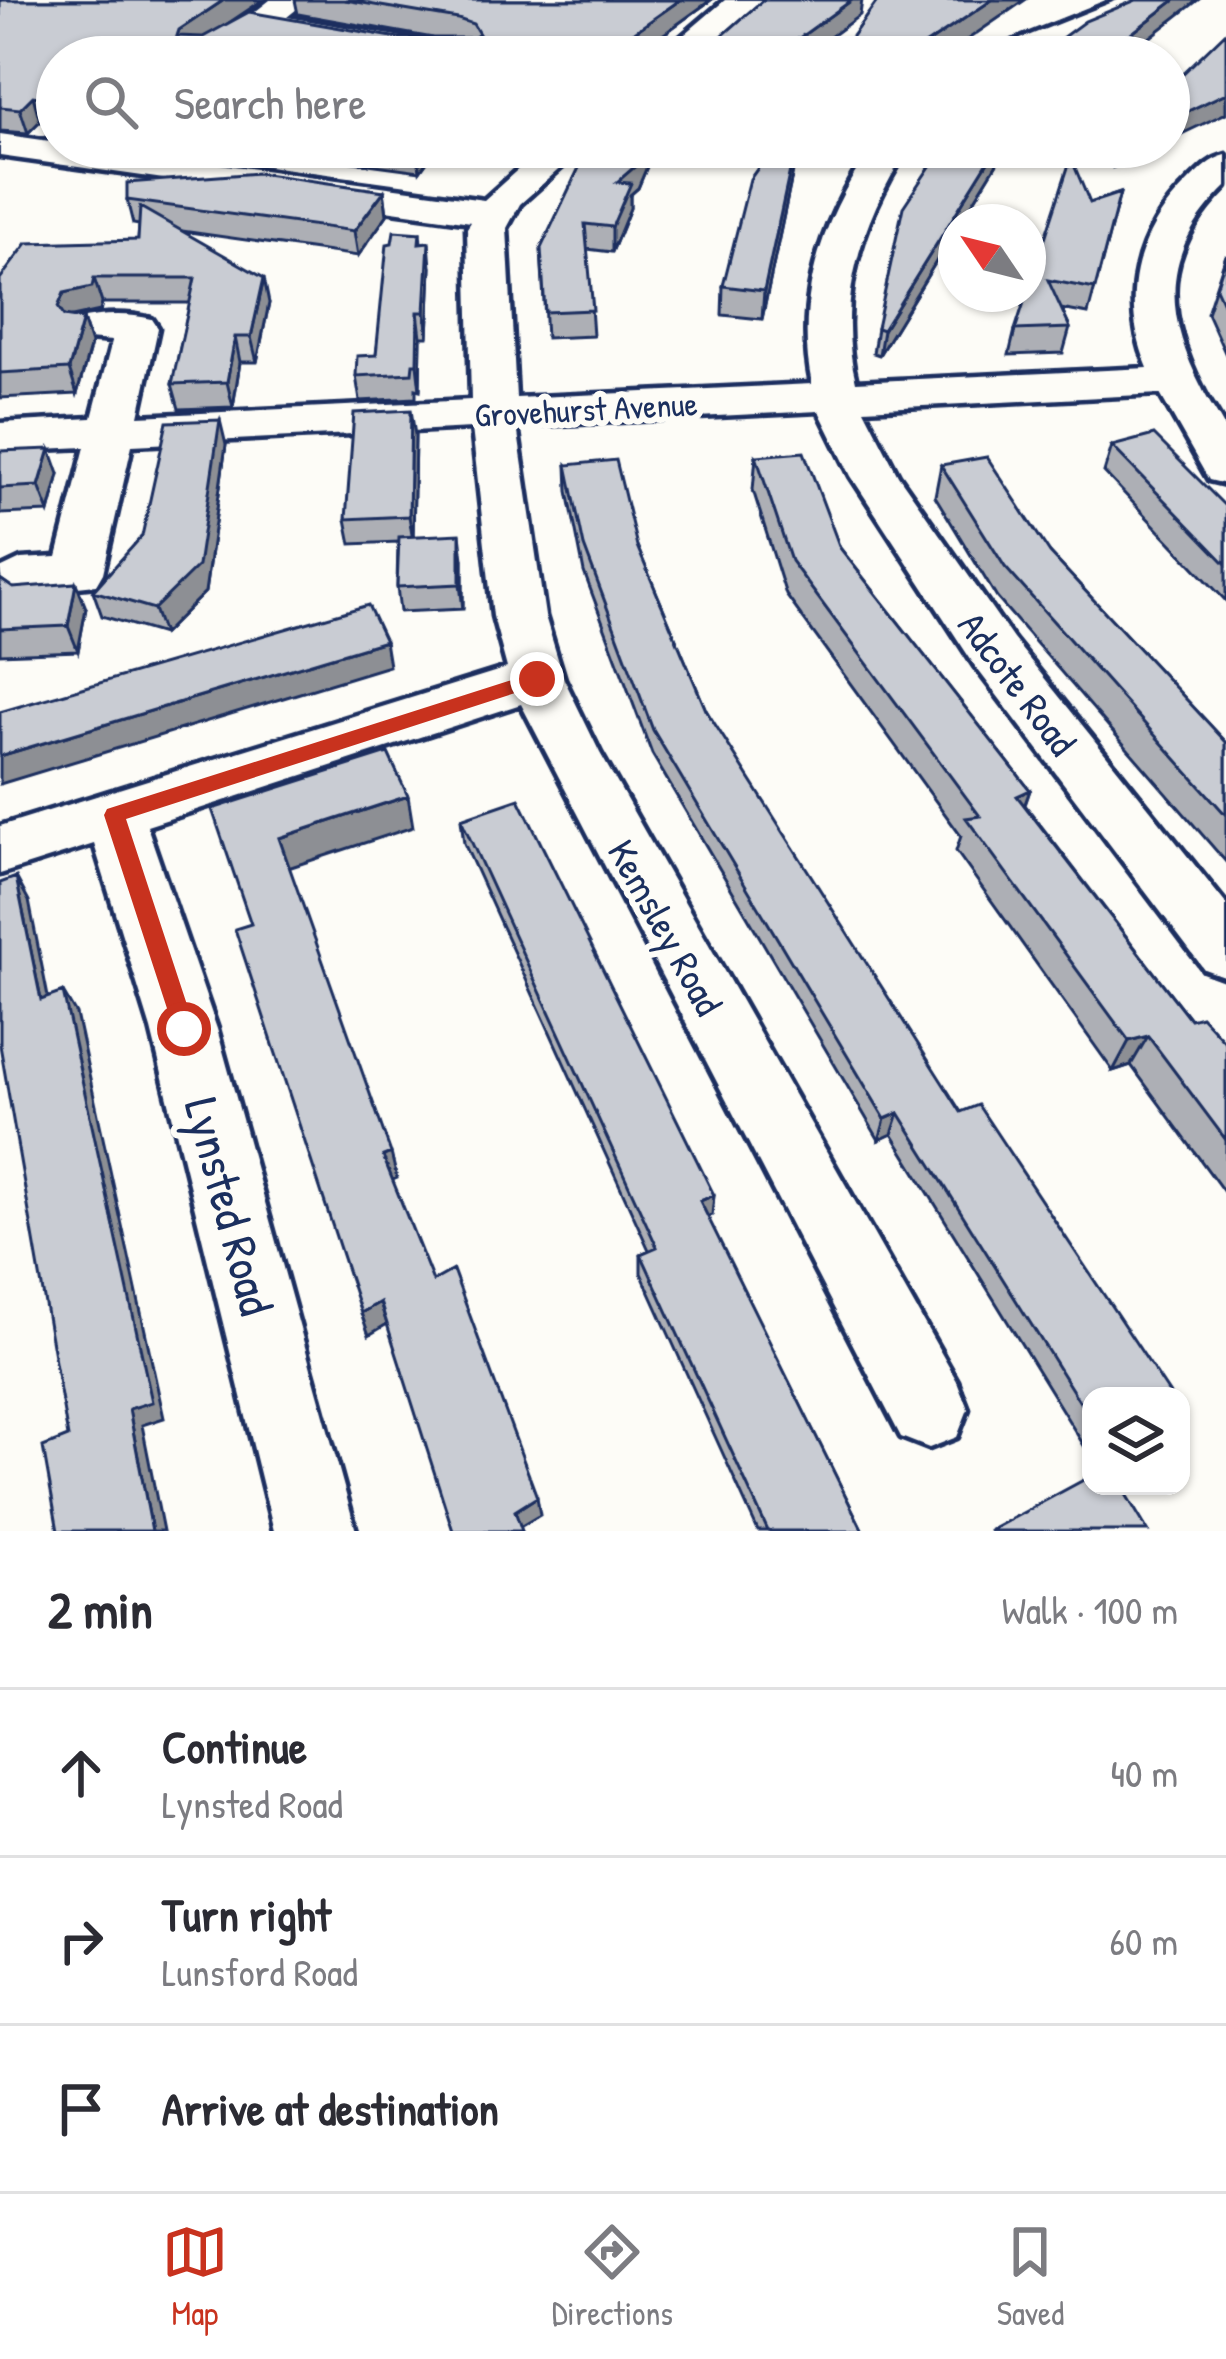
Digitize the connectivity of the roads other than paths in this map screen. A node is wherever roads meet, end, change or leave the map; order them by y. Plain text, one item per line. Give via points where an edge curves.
1 (292, 0) edge
2 (745, 0) edge
3 (1146, 0) edge
4 (338, 36) edge
5 (701, 36) edge
6 (1057, 36) edge
7 (0, 145) edge
8 (36, 150) edge
9 (1226, 166) edge
10 (167, 168) edge
11 (543, 168) edge
12 (876, 168) edge
13 (493, 213) junction
14 (91, 329) dead end
15 (1171, 380) junction
16 (838, 398) junction
17 (494, 414) junction
18 (114, 432) junction
19 (0, 437) edge
20 (1226, 469) edge
21 (21, 576) dead end
22 (537, 679) junction
23 (114, 815) junction
24 (0, 850) edge
25 (1226, 950) edge
26 (929, 1409) dead end
27 (315, 1531) edge

1 - 4 street via 258,22
2 - 5 street
3 - 6 street
7 - 8 street
9 - 15 street via 1181,216 1158,260 1152,310
10 - 13 street
11 - 13 street
12 - 16 street, Adcote Road via 836,252 828,316
13 - 17 street, Kemsley Road via 487,228
14 - 18 street via 137,328
15 - 16 street, Grovehurst Avenue
15 - 20 street
16 - 17 street, Grovehurst Avenue
16 - 25 street, Adcote Road via 877,478 993,658
17 - 18 street, Grovehurst Avenue
17 - 22 street, Kemsley Road via 519,616
18 - 19 street, Grovehurst Avenue
18 - 21 street via 78,573
22 - 23 street
22 - 26 street, Kemsley Road
23 - 24 street
23 - 27 street, Lynsted Road via 184,1029

